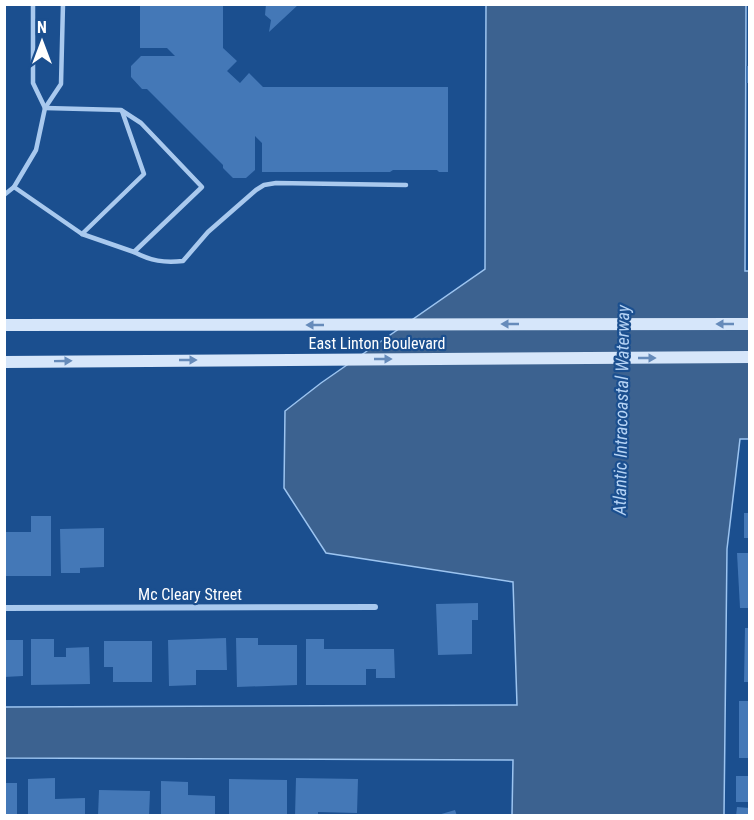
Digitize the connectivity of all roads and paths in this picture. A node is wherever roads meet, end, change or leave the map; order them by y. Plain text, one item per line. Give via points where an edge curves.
1 (33, 4) edge
2 (63, 4) edge
3 (45, 108) junction
4 (121, 110) junction
5 (405, 185) dead end
6 (14, 187) junction
7 (4, 195) edge
8 (82, 234) junction
9 (134, 252) junction
10 (750, 324) edge
11 (4, 325) edge
12 (750, 357) edge
13 (4, 362) edge
14 (375, 607) dead end
15 (4, 608) edge

1 - 3 lane via 33,83
2 - 3 lane via 61,84
3 - 4 lane
3 - 6 lane via 36,150
4 - 8 lane via 144,174
4 - 9 lane via 141,123 202,187
5 - 9 lane via 264,185 208,232 183,261 149,260
6 - 7 lane
6 - 8 lane
8 - 9 lane
10 -> 11 main road, East Linton Boulevard
13 -> 12 main road, East Linton Boulevard
14 - 15 street, Mc Cleary Street

